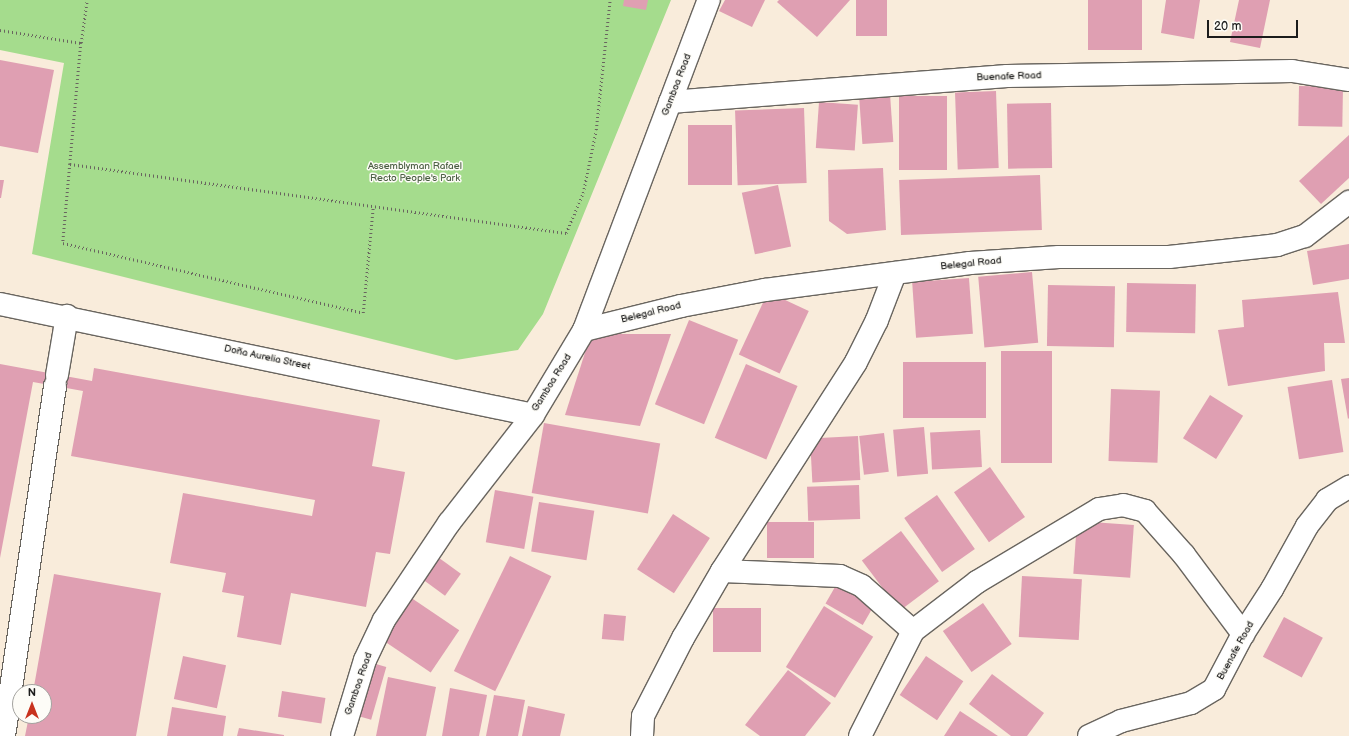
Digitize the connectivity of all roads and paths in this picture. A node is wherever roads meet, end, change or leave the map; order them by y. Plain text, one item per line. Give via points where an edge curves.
1 (87, 0) edge
2 (610, 0) edge
3 (709, 0) edge
4 (0, 30) edge
5 (81, 43) junction
6 (1349, 80) edge
7 (670, 102) junction
8 (70, 164) junction
9 (1349, 202) edge
10 (373, 206) junction
11 (895, 273) junction
12 (0, 304) edge
13 (67, 316) junction
14 (584, 330) junction
15 (533, 415) junction
16 (1349, 487) edge
17 (722, 571) junction
18 (913, 631) junction
19 (1243, 634) junction
20 (4, 736) edge
21 (342, 736) edge
22 (642, 736) edge
23 (860, 736) edge
24 (1089, 736) edge

1 - 5 path
2 - 10 path via 594,137 583,193 566,233
3 - 7 street, Gamboa Road
4 - 5 path
5 - 8 path
6 - 7 street, Buenafe Road via 1292,71 1007,76
7 - 14 street, Gamboa Road
8 - 10 path
8 - 10 path via 63,243 363,313
9 - 11 street, Belegal Road via 1305,236 1277,245 1240,251 1169,257 1059,257 970,263
11 - 14 street, Belegal Road via 765,290 681,306
11 - 17 street via 877,320 856,362
12 - 13 street, Doña Aurelia Street
13 - 15 street, Doña Aurelia Street
13 - 20 street
14 - 15 street, Gamboa Road
15 - 21 street, Gamboa Road via 449,523 384,620 365,660
16 - 19 street, Buenafe Road via 1328,500 1307,526 1272,589
17 - 18 street via 840,576 862,586
17 - 22 street via 643,716
18 - 19 street via 977,582 1078,520 1099,509 1123,505 1145,511 1184,555
18 - 23 street
19 - 24 street, Buenafe Road via 1214,689 1191,703 1121,721

